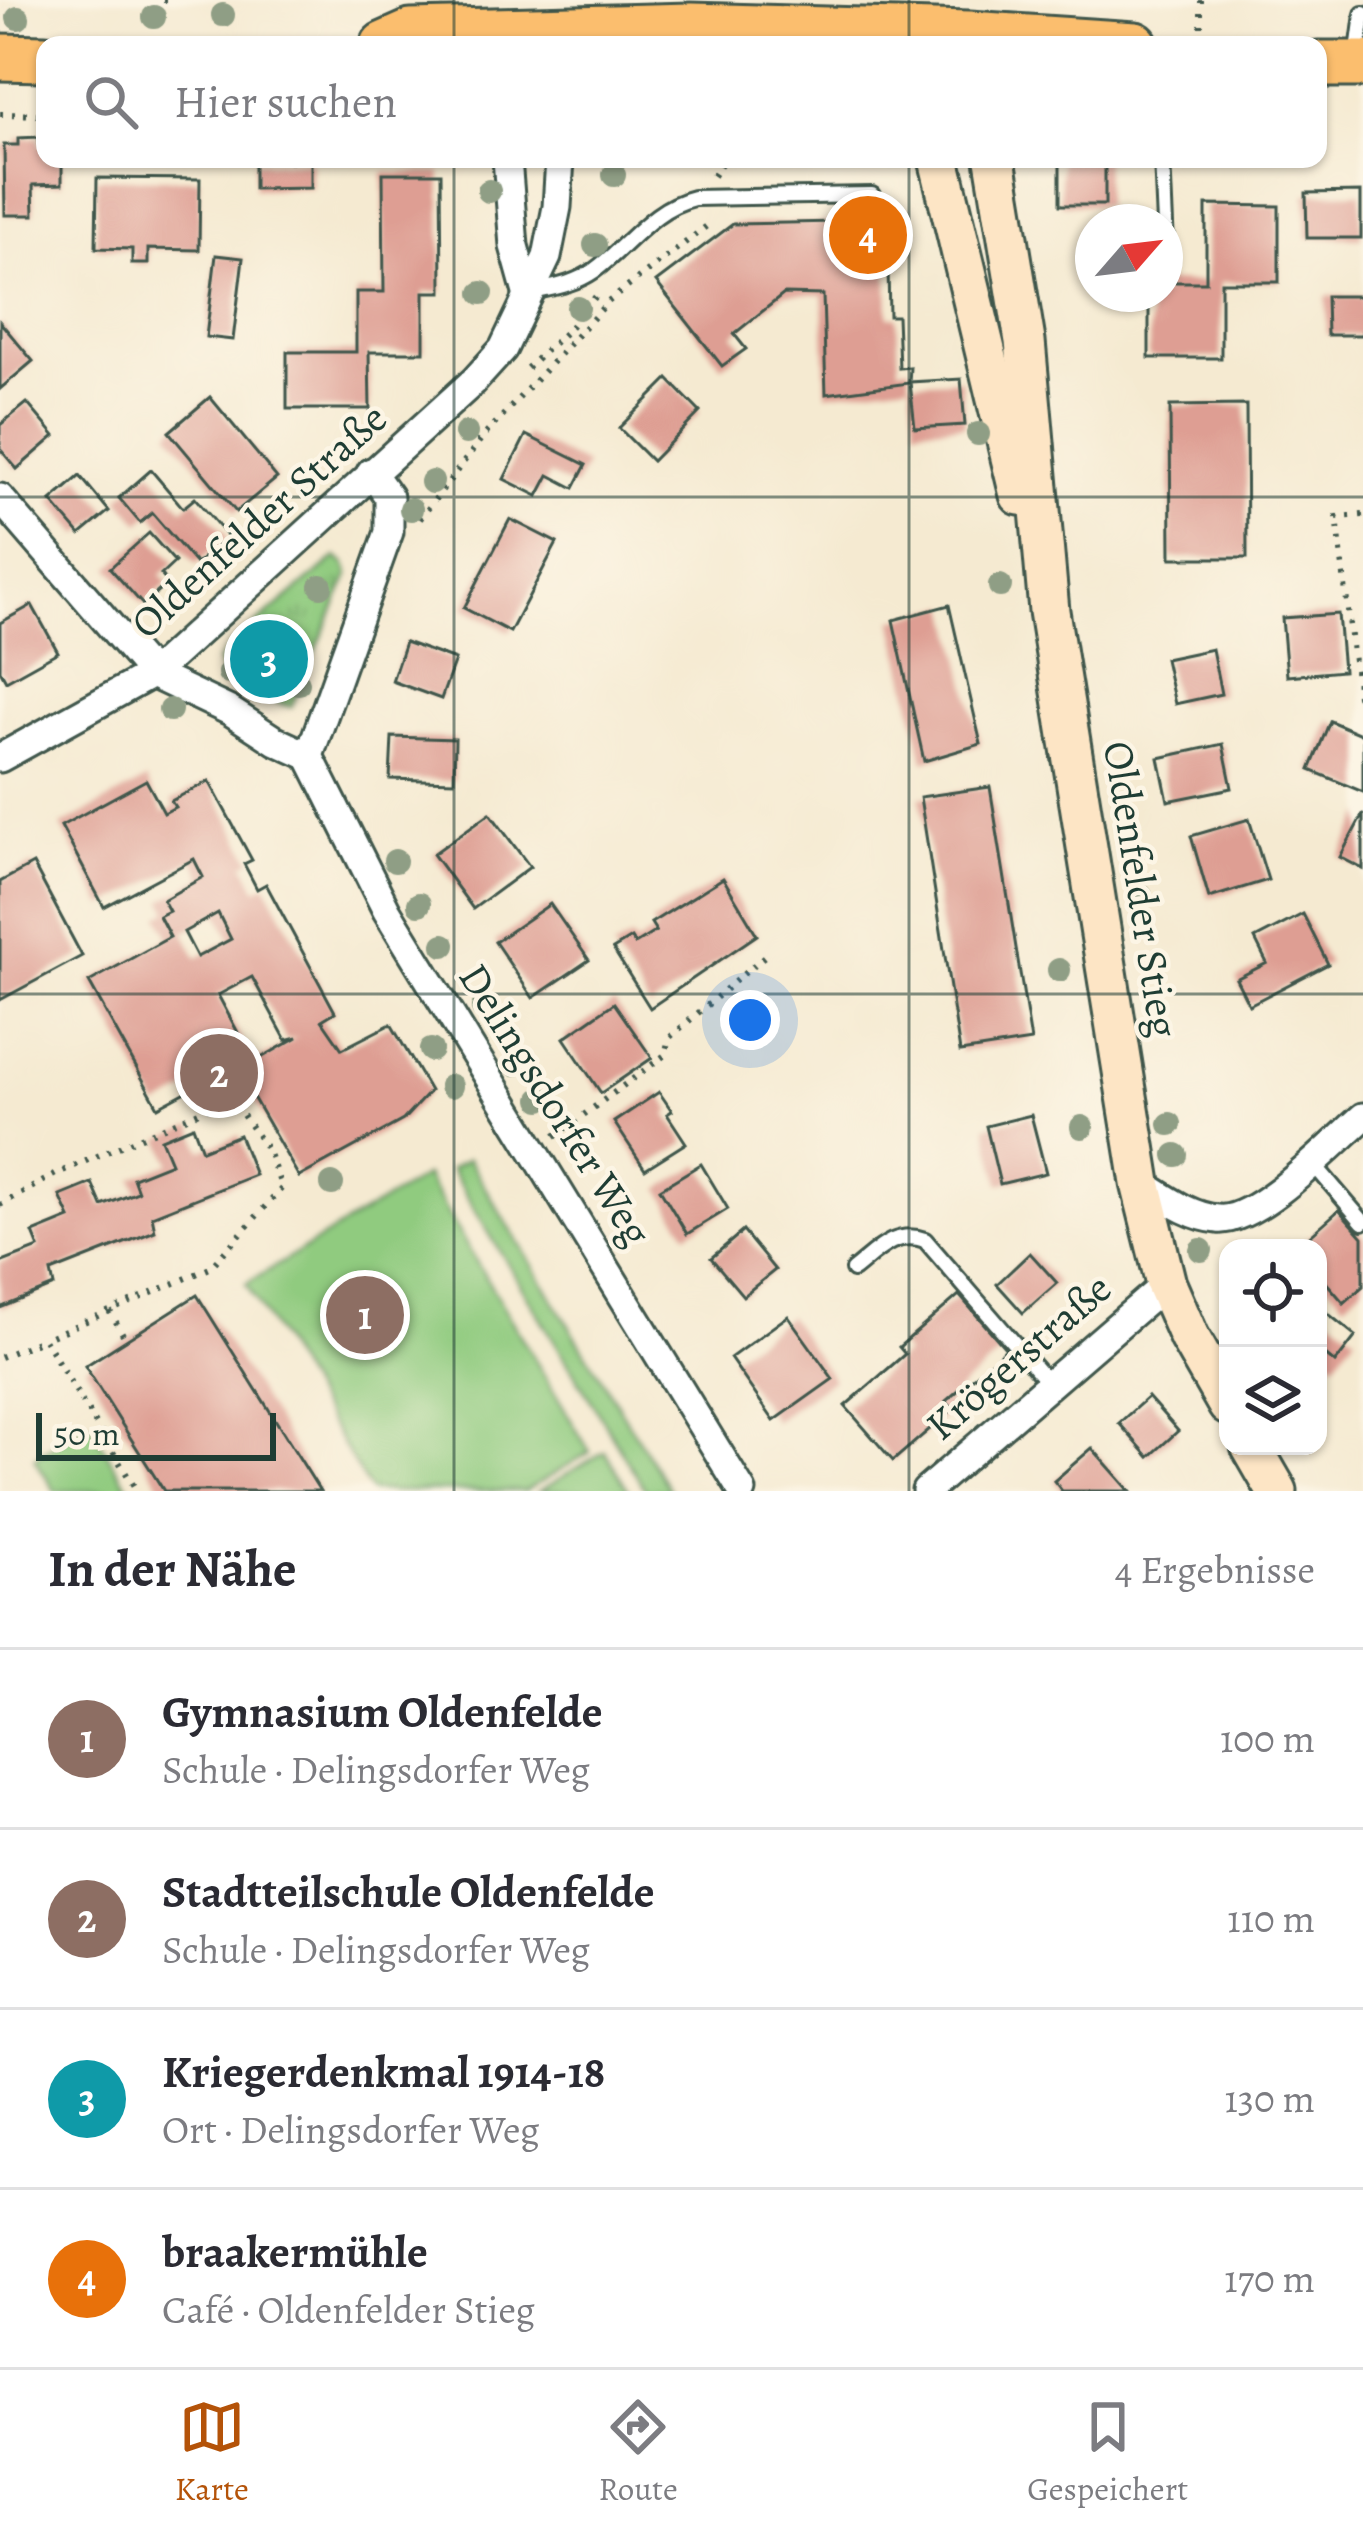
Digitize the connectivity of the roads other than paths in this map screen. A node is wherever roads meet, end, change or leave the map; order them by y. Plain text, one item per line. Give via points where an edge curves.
1 (1363, 14) edge
2 (904, 26) edge
3 (967, 26) edge
4 (404, 36) edge
5 (530, 36) edge
6 (581, 36) edge
7 (1055, 36) edge
8 (0, 58) edge
9 (36, 58) edge
10 (1346, 64) edge
11 (508, 168) edge
12 (559, 168) edge
13 (941, 168) edge
14 (996, 168) edge
15 (1162, 168) edge
16 (872, 195) dead end
17 (1164, 204) edge
18 (527, 293) junction
19 (370, 472) junction
20 (0, 498) edge
21 (1049, 611) junction
22 (152, 674) junction
23 (309, 756) junction
24 (0, 758) edge
25 (1363, 1117) edge
26 (1311, 1161) junction
27 (1141, 1183) junction
28 (1363, 1222) edge
29 (853, 1270) dead end
30 (1166, 1284) junction
31 (1049, 1384) junction
32 (1219, 1389) edge
33 (1257, 1455) edge
34 (742, 1491) edge
35 (926, 1491) edge
36 (1277, 1491) edge

1 - 10 lane
2 - 3 main road
2 - 6 main road via 691,26
3 - 7 main road
4 - 5 main road
8 - 9 main road
11 - 18 street
12 - 18 street, Oldenfelder Straße via 548,257
13 - 21 main road, Oldenfelder Stieg
14 - 21 main road, Oldenfelder Stieg via 1025,340
15 - 17 lane
16 - 18 lane via 669,204 593,271
18 - 19 street, Oldenfelder Straße via 502,349 474,381
19 - 22 street, Oldenfelder Straße
19 - 23 street via 388,497 389,532
20 - 22 street
21 - 27 main road, Oldenfelder Stieg
22 - 23 street
22 - 24 street, Oldenfelder Straße
23 - 34 street, Delingsdorfer Weg via 386,910
25 - 26 street
26 - 27 street via 1252,1209 1224,1220 1185,1210
26 - 28 lane
27 - 30 main road, Oldenfelder Stieg
29 - 31 lane via 888,1241 925,1240
30 - 31 street, Krögerstraße
30 - 32 main road, Oldenfelder Stieg
31 - 35 street, Krögerstraße
33 - 36 main road

